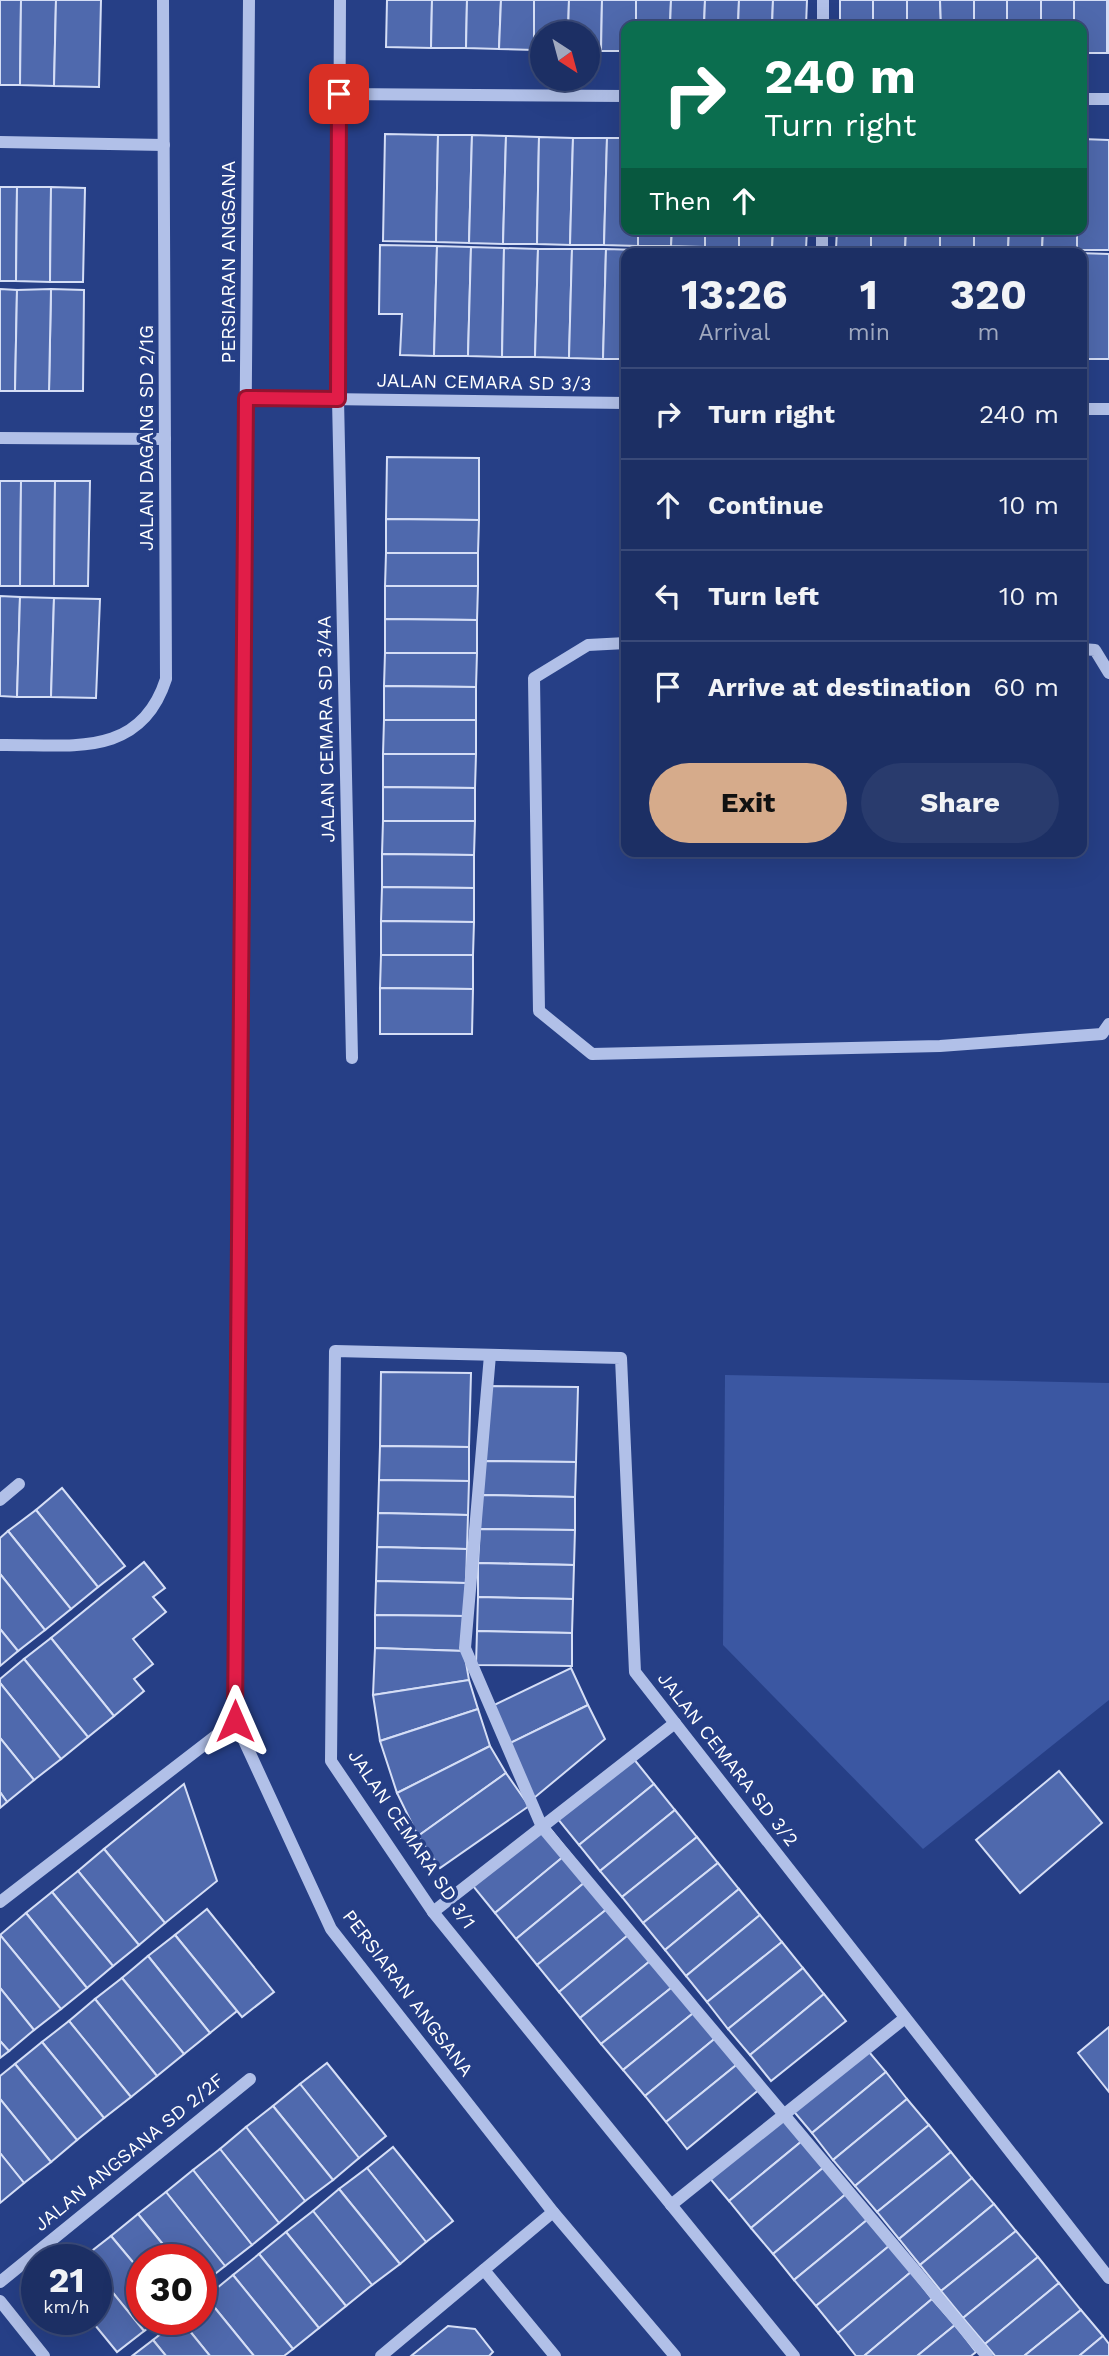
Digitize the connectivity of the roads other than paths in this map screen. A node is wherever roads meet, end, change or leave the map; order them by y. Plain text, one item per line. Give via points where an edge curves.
1 (163, 0) edge
2 (249, 0) edge
3 (340, 0) edge
4 (823, 0) edge
5 (823, 21) edge
6 (339, 94) junction
7 (621, 96) edge
8 (1087, 99) edge
9 (1109, 99) edge
10 (0, 142) edge
11 (163, 145) junction
12 (246, 398) junction
13 (338, 399) junction
14 (621, 403) edge
15 (1087, 408) edge
16 (1109, 409) edge
17 (0, 438) edge
18 (165, 439) junction
19 (621, 643) edge
20 (1087, 649) edge
21 (1109, 673) edge
22 (0, 745) edge
23 (1109, 1024) edge
24 (352, 1058) dead end
25 (335, 1351) joint
26 (490, 1355) junction
27 (19, 1484) dead end
28 (0, 1500) edge
29 (235, 1721) junction
30 (675, 1723) junction
31 (542, 1827) junction
32 (0, 1902) edge
33 (433, 1912) junction
34 (905, 2018) junction
35 (250, 2079) dead end
36 (784, 2115) junction
37 (671, 2204) junction
38 (553, 2212) junction
39 (484, 2270) junction
40 (1109, 2278) edge
41 (0, 2282) edge
42 (0, 2301) edge
43 (44, 2356) edge
44 (381, 2356) edge
45 (555, 2356) edge
46 (675, 2356) edge
47 (794, 2356) edge
48 (987, 2356) edge

1 - 11 street, JALAN DAGANG SD 2/1G
2 - 12 street, PERSIARAN ANGSANA
3 - 6 street, JALAN CEMARA SD 3/4A
4 - 5 street
6 - 7 street
6 - 13 street, JALAN CEMARA SD 3/4A
8 - 9 street
10 - 11 street
11 - 18 street, JALAN DAGANG SD 2/1G
12 - 13 street, JALAN CEMARA SD 3/3
12 - 29 street, PERSIARAN ANGSANA
13 - 14 street, JALAN CEMARA SD 3/3
13 - 24 street, JALAN CEMARA SD 3/4A
15 - 16 street
17 - 18 street
18 - 22 street, JALAN DAGANG SD 2/1G via 166,679 160,699 151,713 121,737 107,742
19 - 23 street via 587,645 534,678 539,1011 592,1054 940,1046 1102,1034
20 - 21 street via 1094,650
25 - 26 street, JALAN CEMARA SD 3/2
25 - 33 street, JALAN CEMARA SD 3/1 via 331,1761
26 - 30 street, JALAN CEMARA SD 3/2 via 621,1358 635,1672
26 - 31 street via 465,1648
27 - 28 street
29 - 32 street
29 - 38 street, PERSIARAN ANGSANA via 331,1929
30 - 31 street
30 - 34 street, JALAN CEMARA SD 3/2
31 - 33 street
31 - 36 street
33 - 37 street, JALAN CEMARA SD 3/1
34 - 36 street
34 - 40 street, JALAN CEMARA SD 3/2
35 - 41 street, JALAN ANGSANA SD 2/2F
36 - 37 street
36 - 48 street
37 - 47 street, JALAN CEMARA SD 3/1
38 - 39 street
38 - 46 street, PERSIARAN ANGSANA
39 - 44 street
39 - 45 street
42 - 43 street

